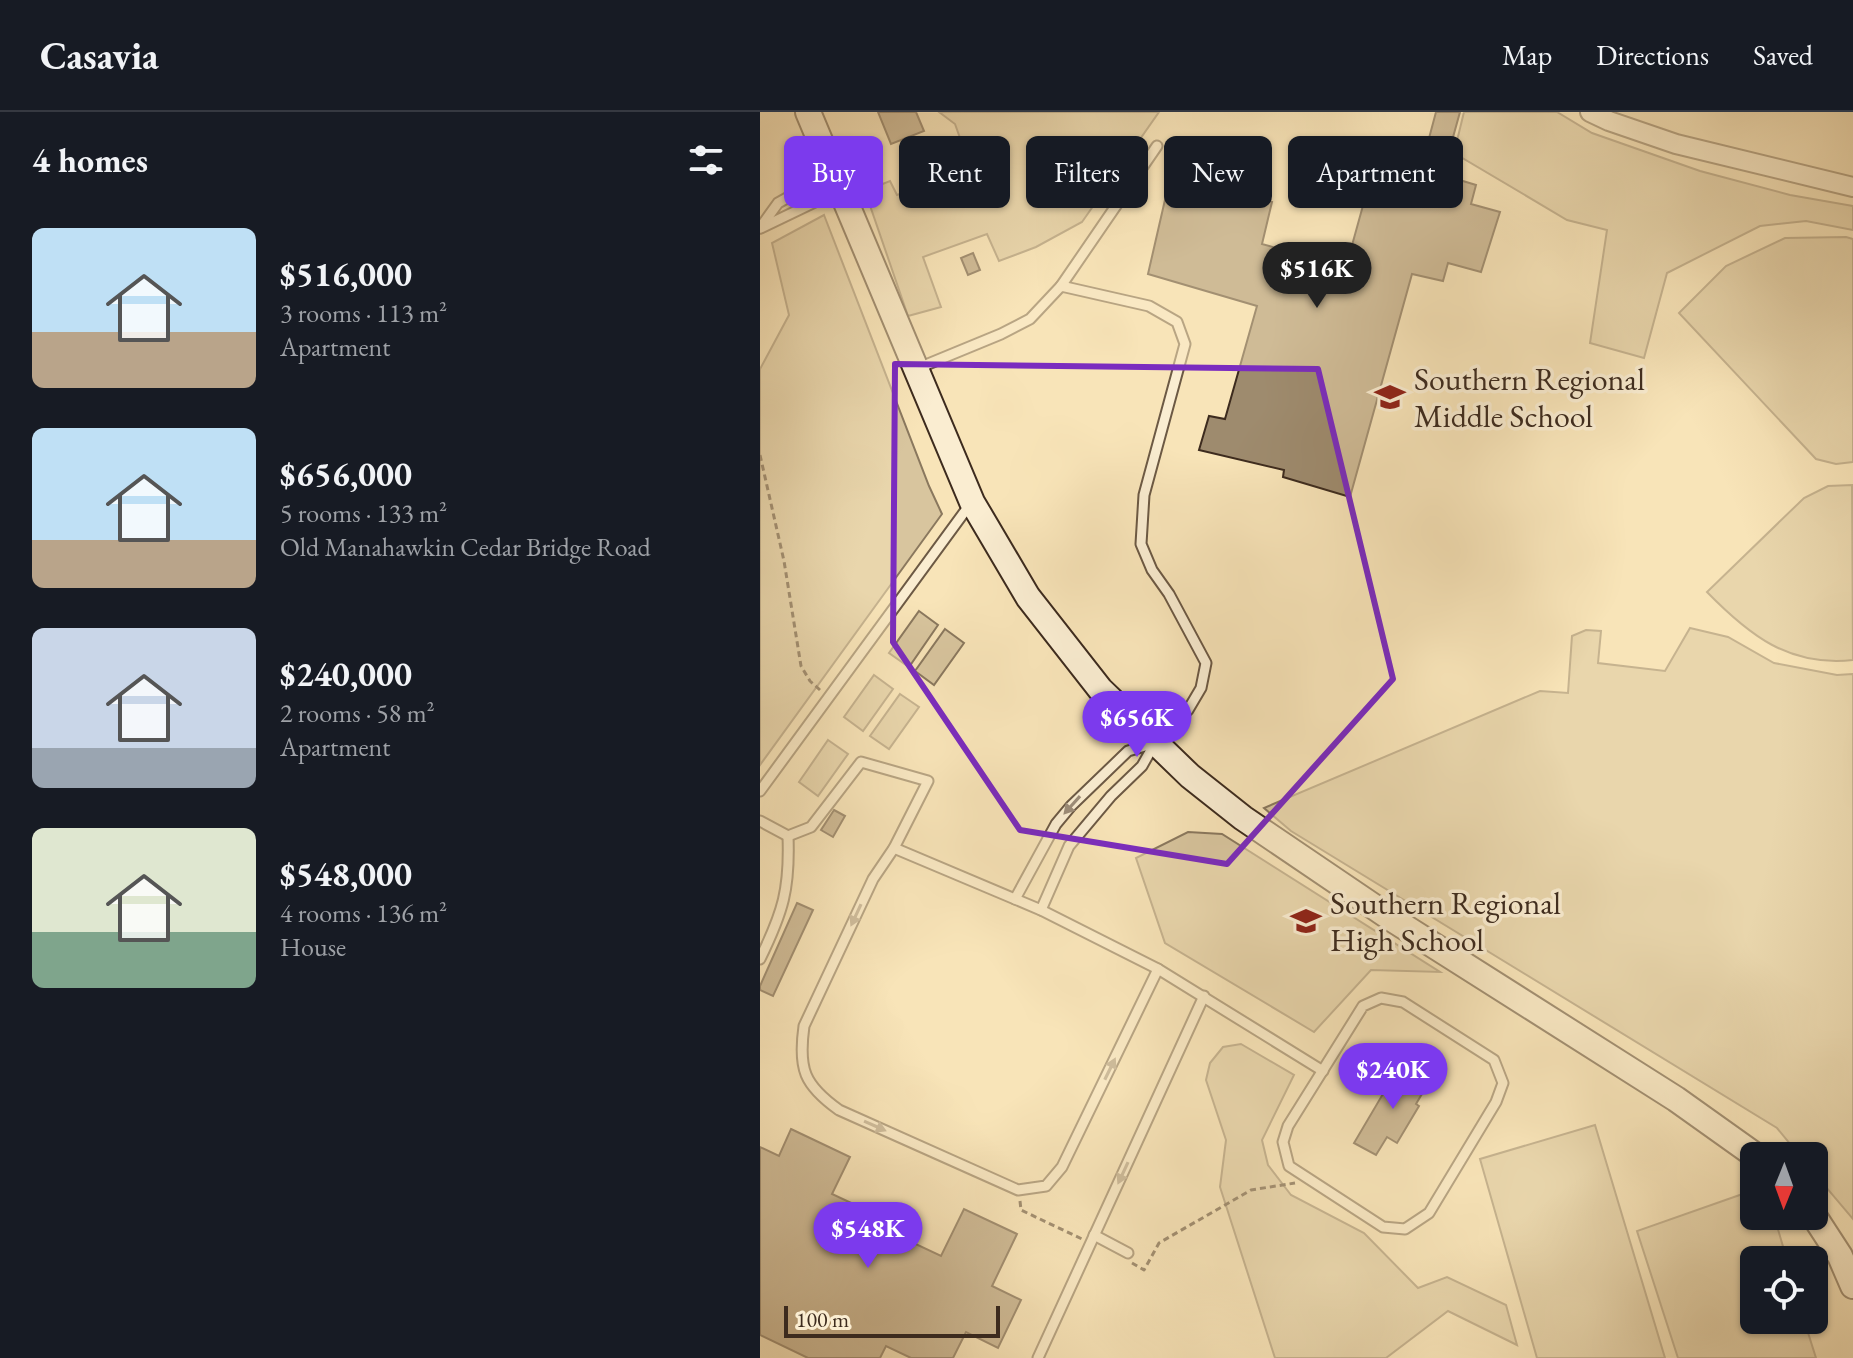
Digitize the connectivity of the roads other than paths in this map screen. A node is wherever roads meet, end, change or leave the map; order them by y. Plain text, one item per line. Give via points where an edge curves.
1 (808, 112) edge
2 (1590, 112) edge
3 (818, 136) edge
4 (1157, 146) dead end
5 (1853, 187) edge
6 (784, 201) edge
7 (793, 208) edge
8 (848, 208) edge
9 (760, 228) edge
10 (1061, 286) junction
11 (916, 370) junction
12 (972, 502) junction
13 (1155, 743) junction
14 (760, 791) edge
15 (760, 821) edge
16 (788, 836) junction
17 (894, 848) junction
18 (1015, 899) junction
19 (1041, 910) junction
20 (760, 959) edge
21 (1158, 969) junction
22 (1204, 996) junction
23 (1323, 1071) junction
24 (1740, 1145) edge
25 (1823, 1230) edge
26 (1092, 1239) junction
27 (1126, 1256) road end
28 (1853, 1286) edge
29 (1038, 1358) edge

1 - 3 street
2 - 5 street via 1676,144
4 - 10 lane
6 - 9 lane
7 - 9 lane
8 - 11 street
10 - 11 lane via 1030,319
10 - 13 lane via 1149,306 1177,322 1185,344 1144,495 1141,544 1206,663 1201,688 1188,710
11 - 12 street
12 - 13 street via 1028,597 1100,689
12 - 14 lane
13 -> 18 lane via 1128,751 1071,806
13 - 19 lane via 1142,766 1069,846
13 - 24 street via 1243,818
15 - 16 lane
16 - 17 lane via 811,827 861,762 928,781
16 - 20 lane via 787,891
17 - 18 lane
17 -> 21 lane via 873,879 804,1026 803,1069 817,1094 839,1110 1018,1190 1046,1186 1062,1167
18 - 19 lane
19 - 21 lane
21 - 22 lane
22 - 23 lane
22 -> 26 lane
23 - 23 lane via 1288,1126 1283,1142 1289,1166 1383,1227 1405,1229 1429,1213 1503,1083 1494,1060 1403,1002 1381,998 1363,1006
25 - 28 street
26 - 27 lane
26 - 29 lane

